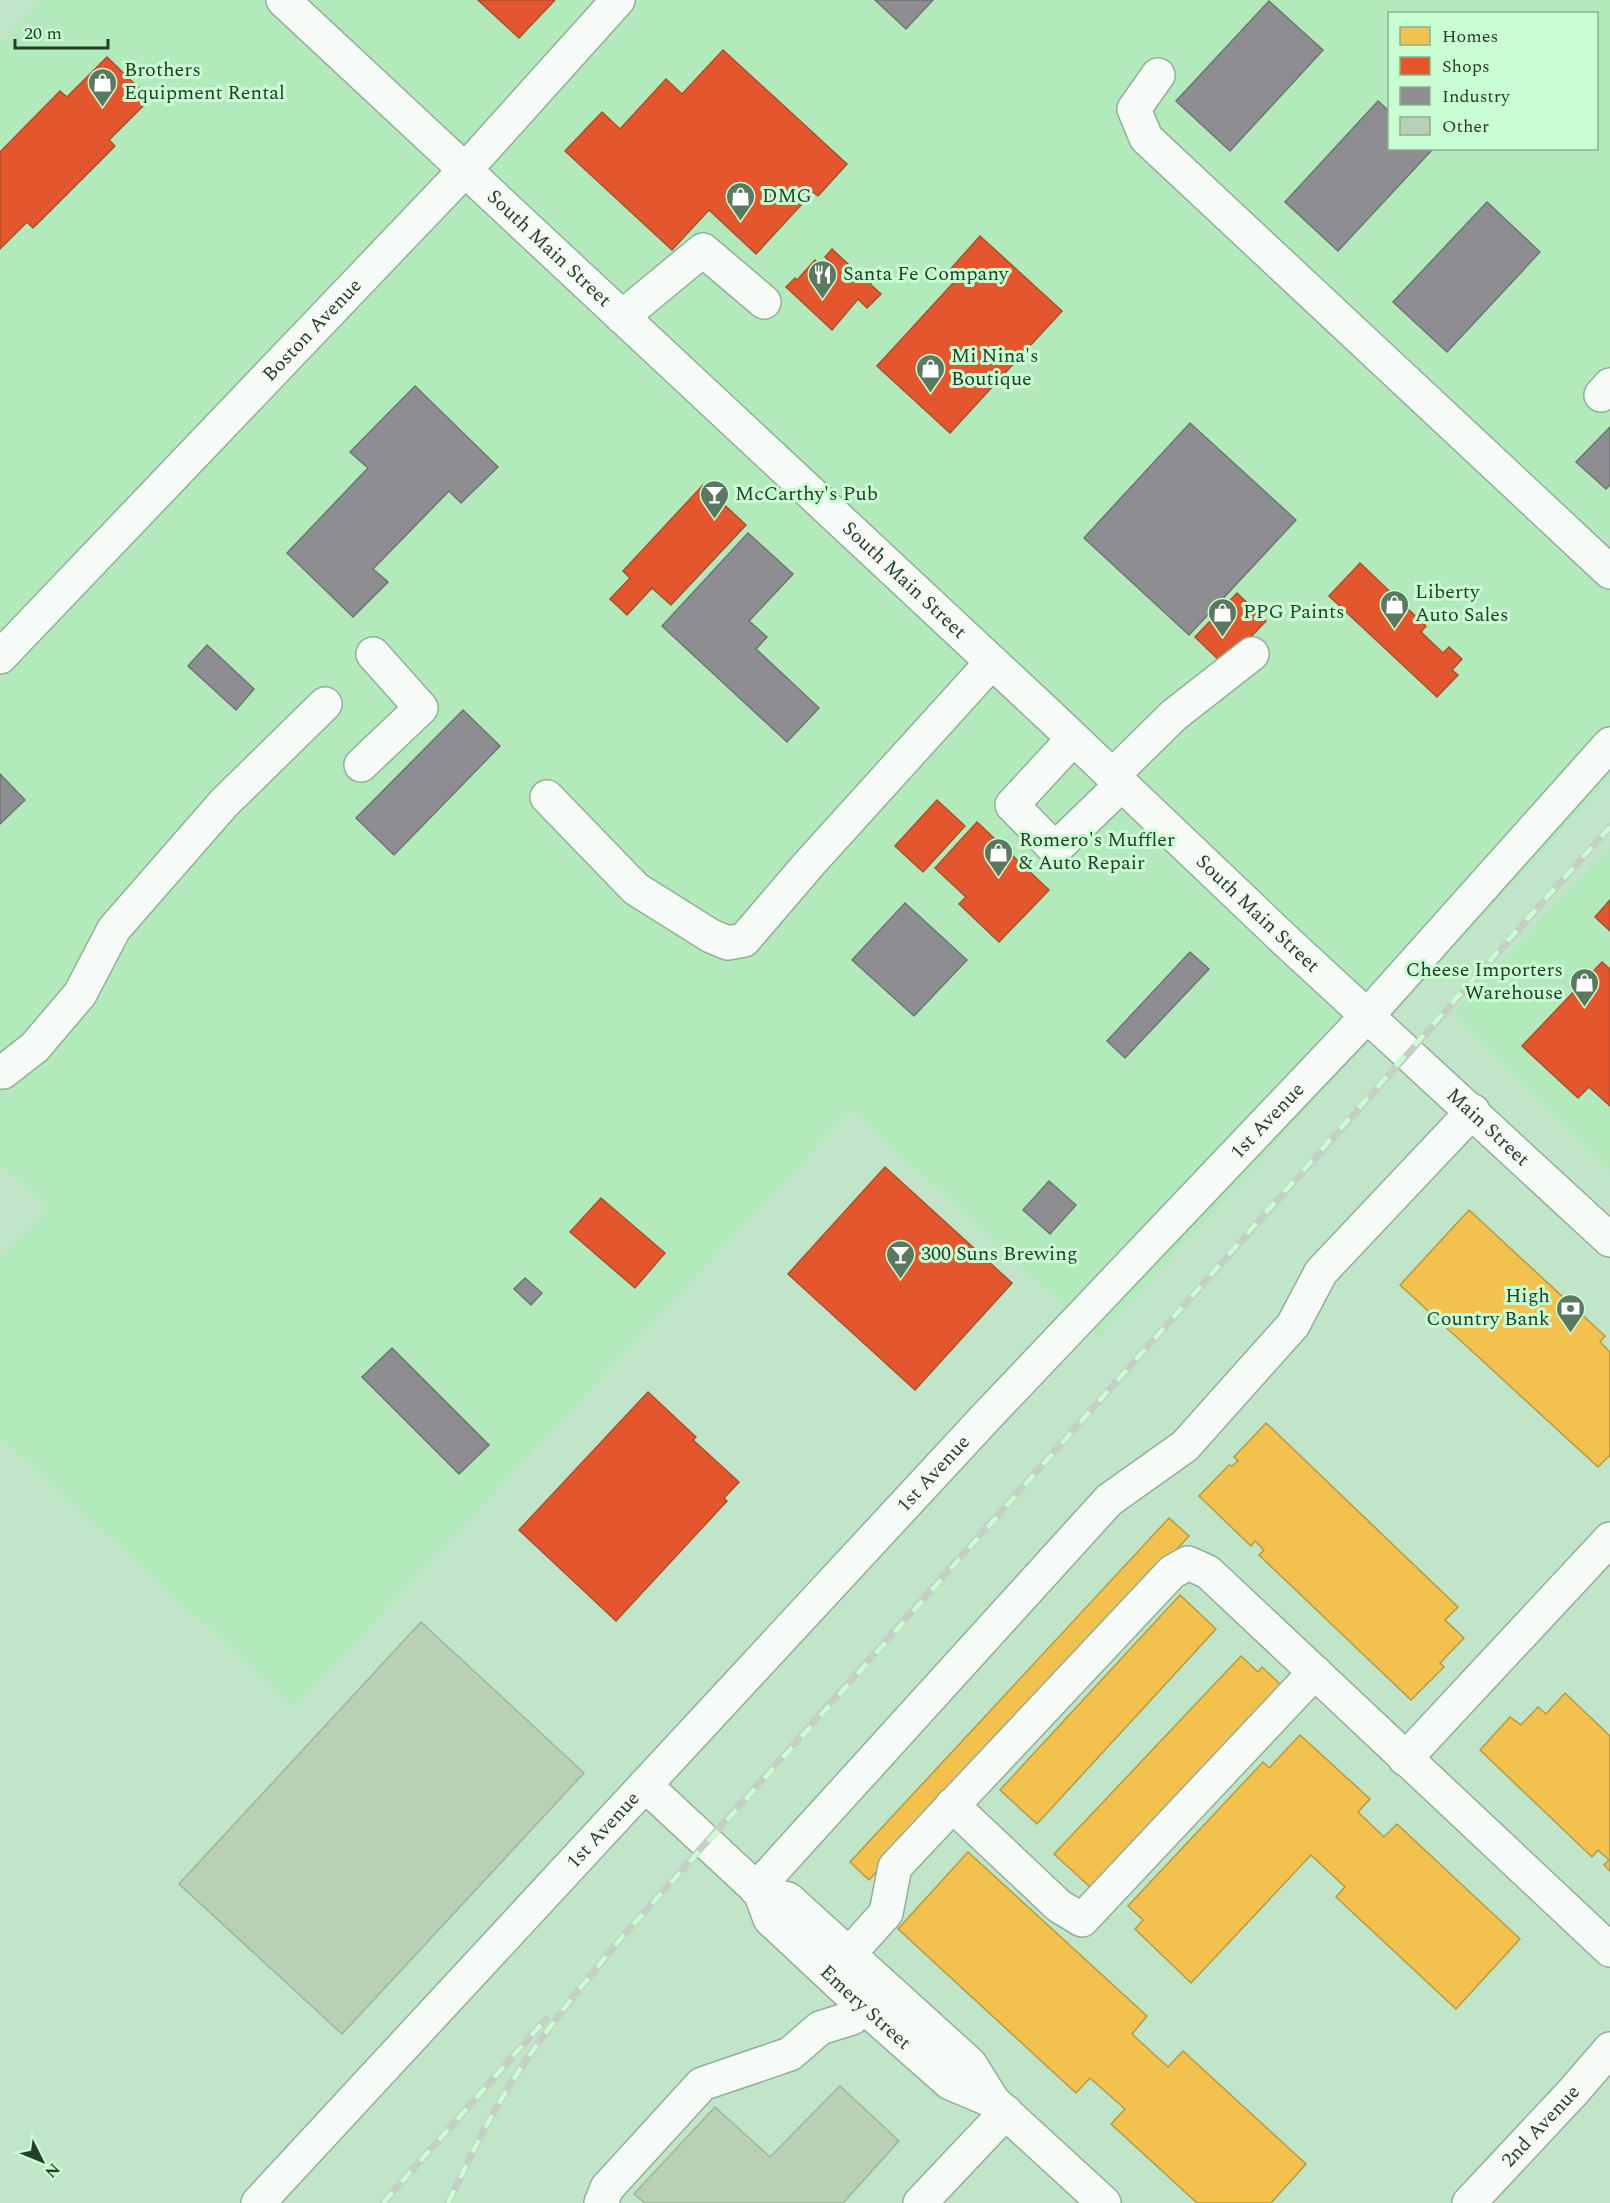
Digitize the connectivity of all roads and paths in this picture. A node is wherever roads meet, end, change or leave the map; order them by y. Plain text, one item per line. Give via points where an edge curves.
1 (283, 0) edge
2 (618, 0) edge
3 (1158, 75) dead end
4 (465, 170) junction
5 (764, 302) dead end
6 (622, 317) junction
7 (1610, 572) edge
8 (373, 654) dead end
9 (1252, 654) dead end
10 (0, 657) edge
11 (992, 662) junction
12 (325, 704) dead end
13 (1073, 739) junction
14 (1610, 744) edge
15 (361, 765) dead end
16 (1116, 781) junction
17 (547, 797) dead end
18 (1367, 1016) junction
19 (0, 1072) edge
20 (1473, 1111) junction
21 (1610, 1240) edge
22 (1610, 1539) edge
23 (1315, 1672) junction
24 (1405, 1759) junction
25 (645, 1785) junction
26 (952, 1805) junction
27 (758, 1890) junction
28 (1610, 1950) edge
29 (849, 1954) junction
30 (863, 2006) junction
31 (1610, 2049) edge
32 (999, 2106) junction
33 (258, 2203) edge
34 (601, 2203) edge
35 (920, 2203) edge
36 (1104, 2203) edge
37 (1469, 2203) edge

1 - 4 main road, South Main Street
2 - 4 main road, Boston Avenue
3 - 7 main road via 1134,109 1146,138
4 - 6 main road, South Main Street
4 - 10 main road, Boston Avenue
5 - 6 main road via 703,250
6 - 11 main road, South Main Street
8 - 15 main road via 421,708
9 - 16 main road via 1174,715
11 - 13 main road, South Main Street
11 - 17 main road via 744,940 728,943 711,936 636,889
12 - 19 main road via 224,803 114,929 80,994 35,1047
13 - 16 main road, South Main Street
13 - 16 main road via 1012,805 1055,849
14 - 18 main road, 1st Avenue
16 - 18 main road, South Main Street
18 - 20 main road, Main Street
18 - 25 main road, 1st Avenue via 987,1416
20 - 21 main road, Main Street
20 - 27 main road via 1321,1272 1293,1325 1185,1446 1109,1500
22 - 24 main road
23 - 24 main road
23 - 26 main road via 1208,1572 1188,1563 1172,1572
23 - 26 main road via 1082,1920 1059,1906
24 - 28 main road
25 - 27 main road, Emery Street
25 - 33 main road, 1st Avenue
26 - 29 main road via 895,1867 886,1913
27 - 29 main road, Emery Street via 788,1899
27 - 30 main road, Emery Street via 770,1919
29 - 32 main road, Emery Street via 970,2064
30 - 32 main road, Emery Street via 950,2083
30 - 34 main road via 852,2018 820,2028 790,2054 702,2084 607,2188
31 - 37 main road, 2nd Avenue
32 - 35 main road
32 - 36 main road, Emery Street

